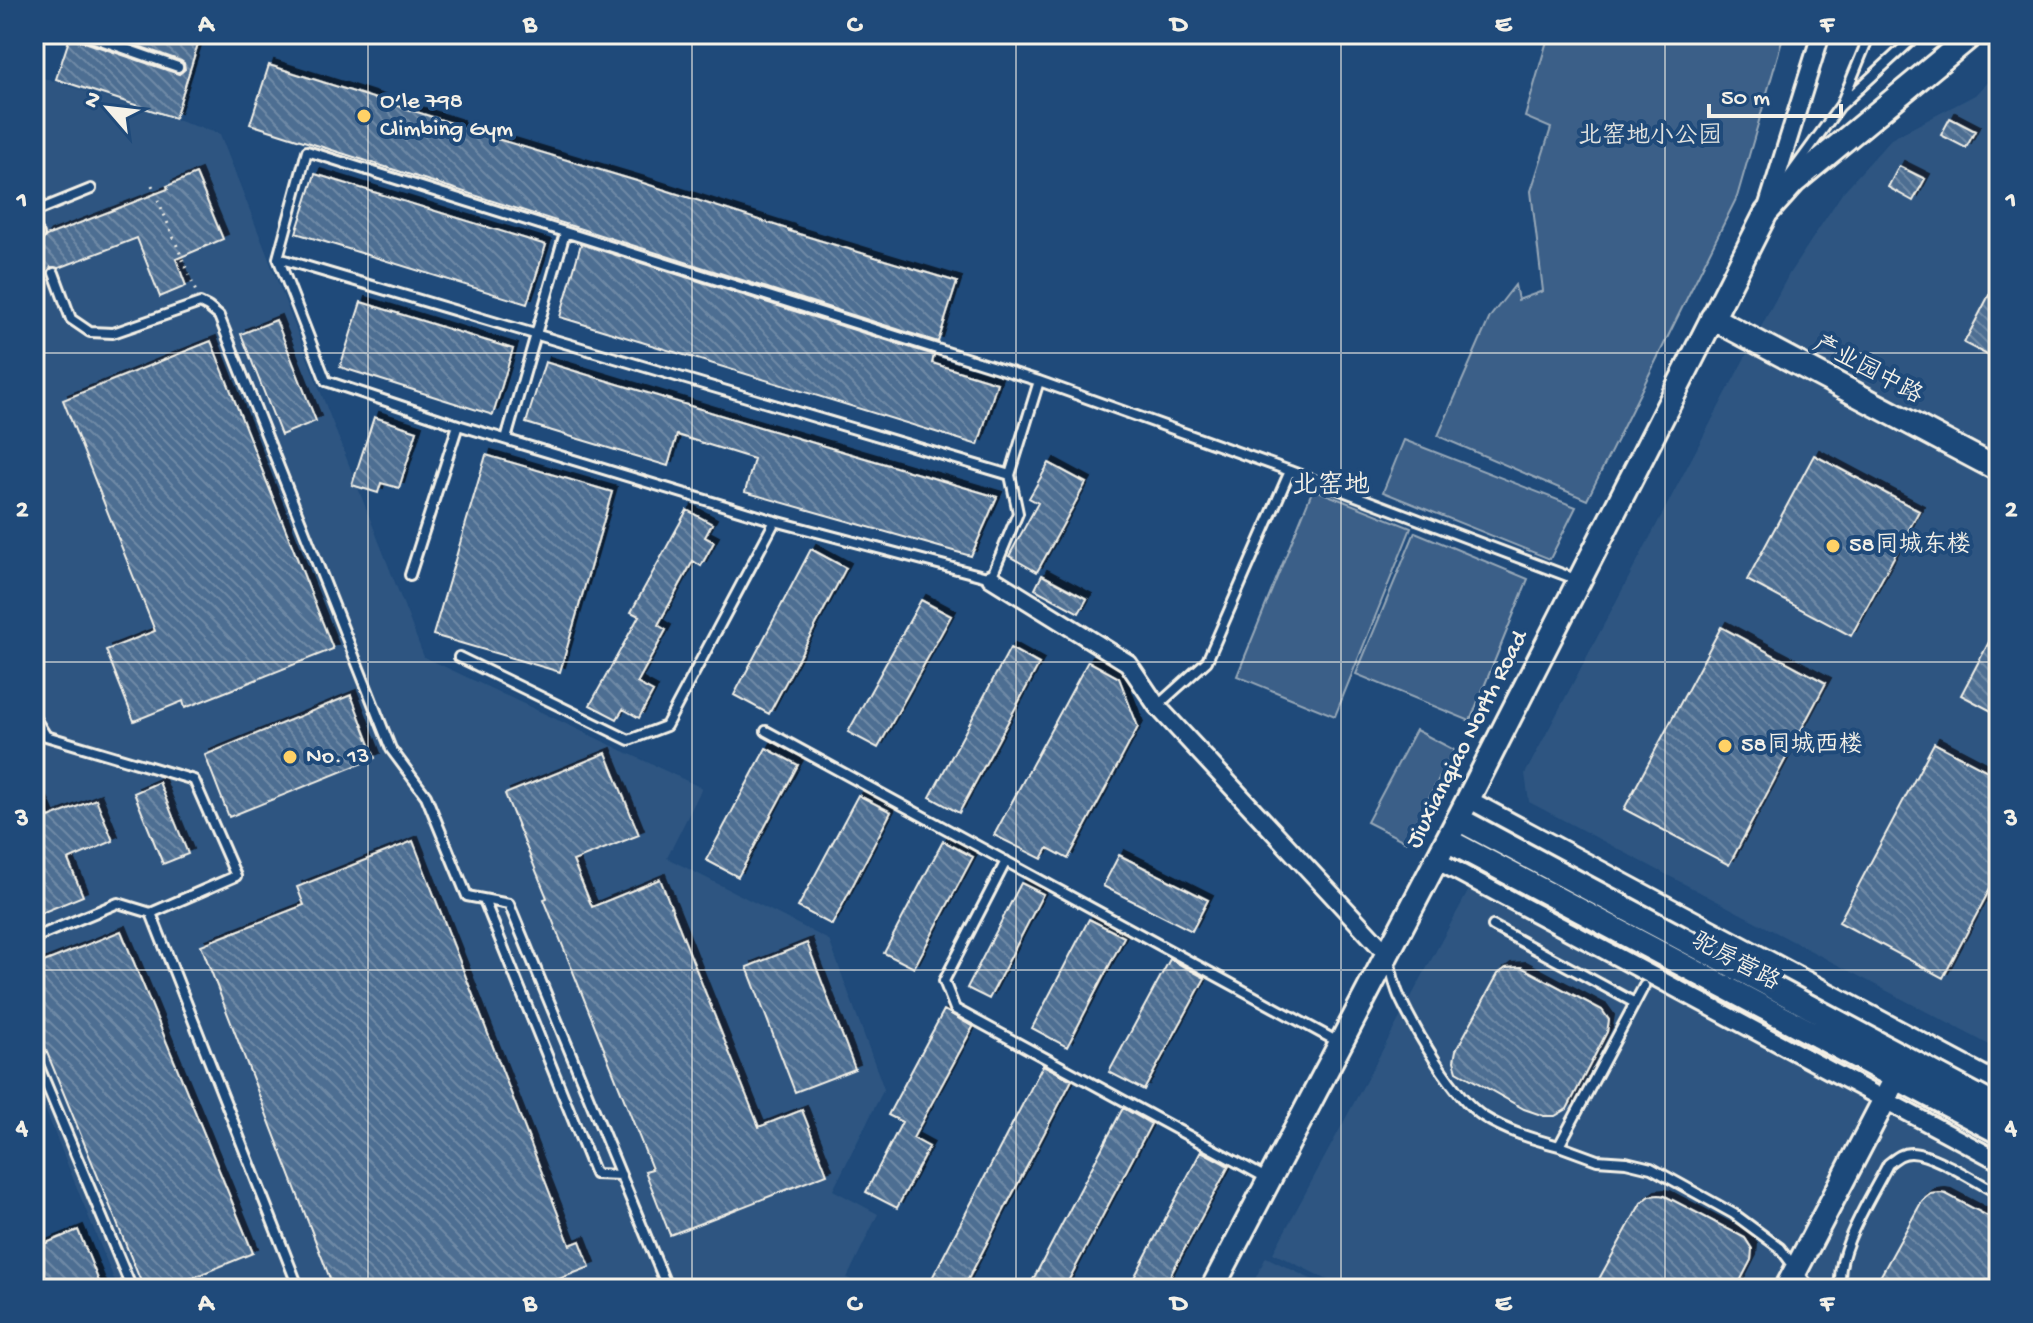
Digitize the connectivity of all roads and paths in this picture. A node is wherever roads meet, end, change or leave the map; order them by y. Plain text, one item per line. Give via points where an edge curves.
1 (83, 34) edge
2 (1821, 34) edge
3 (1870, 34) edge
4 (1918, 34) edge
5 (1973, 34) edge
6 (178, 67) dead end
7 (1840, 106) junction
8 (152, 185) dead end
9 (91, 189) dead end
10 (34, 212) edge
11 (1766, 213) junction
12 (34, 224) edge
13 (565, 233) junction
14 (39, 235) dead end
15 (278, 258) junction
16 (54, 273) dead end
17 (200, 303) junction
18 (1712, 318) junction
19 (537, 336) junction
20 (1039, 381) junction
21 (458, 425) junction
22 (506, 439) junction
23 (1999, 470) edge
24 (1290, 471) junction
25 (1010, 475) junction
26 (775, 521) junction
27 (410, 575) dead end
28 (991, 578) junction
29 (1578, 580) junction
30 (459, 657) dead end
31 (1157, 706) junction
32 (34, 717) edge
33 (766, 731) dead end
34 (1463, 809) junction
35 (1441, 850) junction
36 (1006, 861) junction
37 (484, 900) junction
38 (151, 913) junction
39 (1493, 926) dead end
40 (34, 938) edge
41 (1387, 954) junction
42 (1644, 986) dead end
43 (1635, 1003) junction
44 (1341, 1043) junction
45 (34, 1055) edge
46 (1896, 1078) junction
47 (1999, 1083) edge
48 (1885, 1100) junction
49 (1999, 1108) edge
50 (1999, 1132) edge
51 (1559, 1146) junction
52 (1999, 1161) edge
53 (621, 1175) junction
54 (1269, 1179) junction
55 (1999, 1194) edge
56 (1791, 1279) edge
57 (132, 1289) edge
58 (299, 1289) edge
59 (647, 1289) edge
60 (1212, 1289) edge
61 (1811, 1289) edge
62 (1841, 1289) edge

1 - 6 lane
2 - 11 street, Jiuxianqiao North Road
3 - 7 lane
4 - 7 lane
5 - 11 street, Jiuxianqiao North Road via 1794,182
7 - 11 lane
8 - 17 path
9 - 10 lane
11 - 18 street, Jiuxianqiao North Road
12 - 14 lane
13 - 15 lane via 307,151
13 - 19 lane
13 - 20 lane
15 - 19 lane
15 - 21 lane via 326,381
16 - 17 lane via 71,319 90,332 113,333
17 - 37 lane via 219,316 391,749 426,796 467,896
18 - 23 street, 产业园中路
18 - 29 street, Jiuxianqiao North Road
19 - 22 lane
19 - 25 lane
20 - 24 lane
20 - 25 lane
21 - 22 lane
21 - 27 lane
22 - 26 lane
24 - 29 lane
24 - 31 lane via 1207,661
25 - 28 lane via 1018,513
26 - 28 lane
26 - 30 lane via 666,726 629,740
28 - 31 street via 1128,663
29 - 34 street, Jiuxianqiao North Road
31 - 41 street
32 - 38 lane via 46,736 194,780 236,876
33 - 36 lane
34 - 35 street, Jiuxianqiao North Road
34 - 47 street
34 - 49 street, 驼房营路
35 - 41 street, Jiuxianqiao North Road
35 - 46 street, 驼房营路
35 - 48 street
36 - 44 lane
36 - 54 lane via 944,981 955,1009
37 - 53 lane via 509,904
37 - 53 lane via 595,1174
38 - 40 lane via 118,903
38 - 58 lane
39 - 43 lane
41 - 44 street, Jiuxianqiao North Road
41 - 51 lane via 1398,993 1459,1095 1483,1117
42 - 43 lane
43 - 51 lane
44 - 54 street, Jiuxianqiao North Road
45 - 57 lane
46 - 48 street
46 - 50 street, 驼房营路
48 - 52 street
48 - 56 street
51 - 56 lane via 1597,1160 1651,1168 1734,1214 1780,1248
53 - 59 lane via 665,1282
54 - 60 street, Jiuxianqiao North Road
55 - 62 lane via 1926,1155 1900,1155 1888,1164 1844,1250
56 - 61 lane

